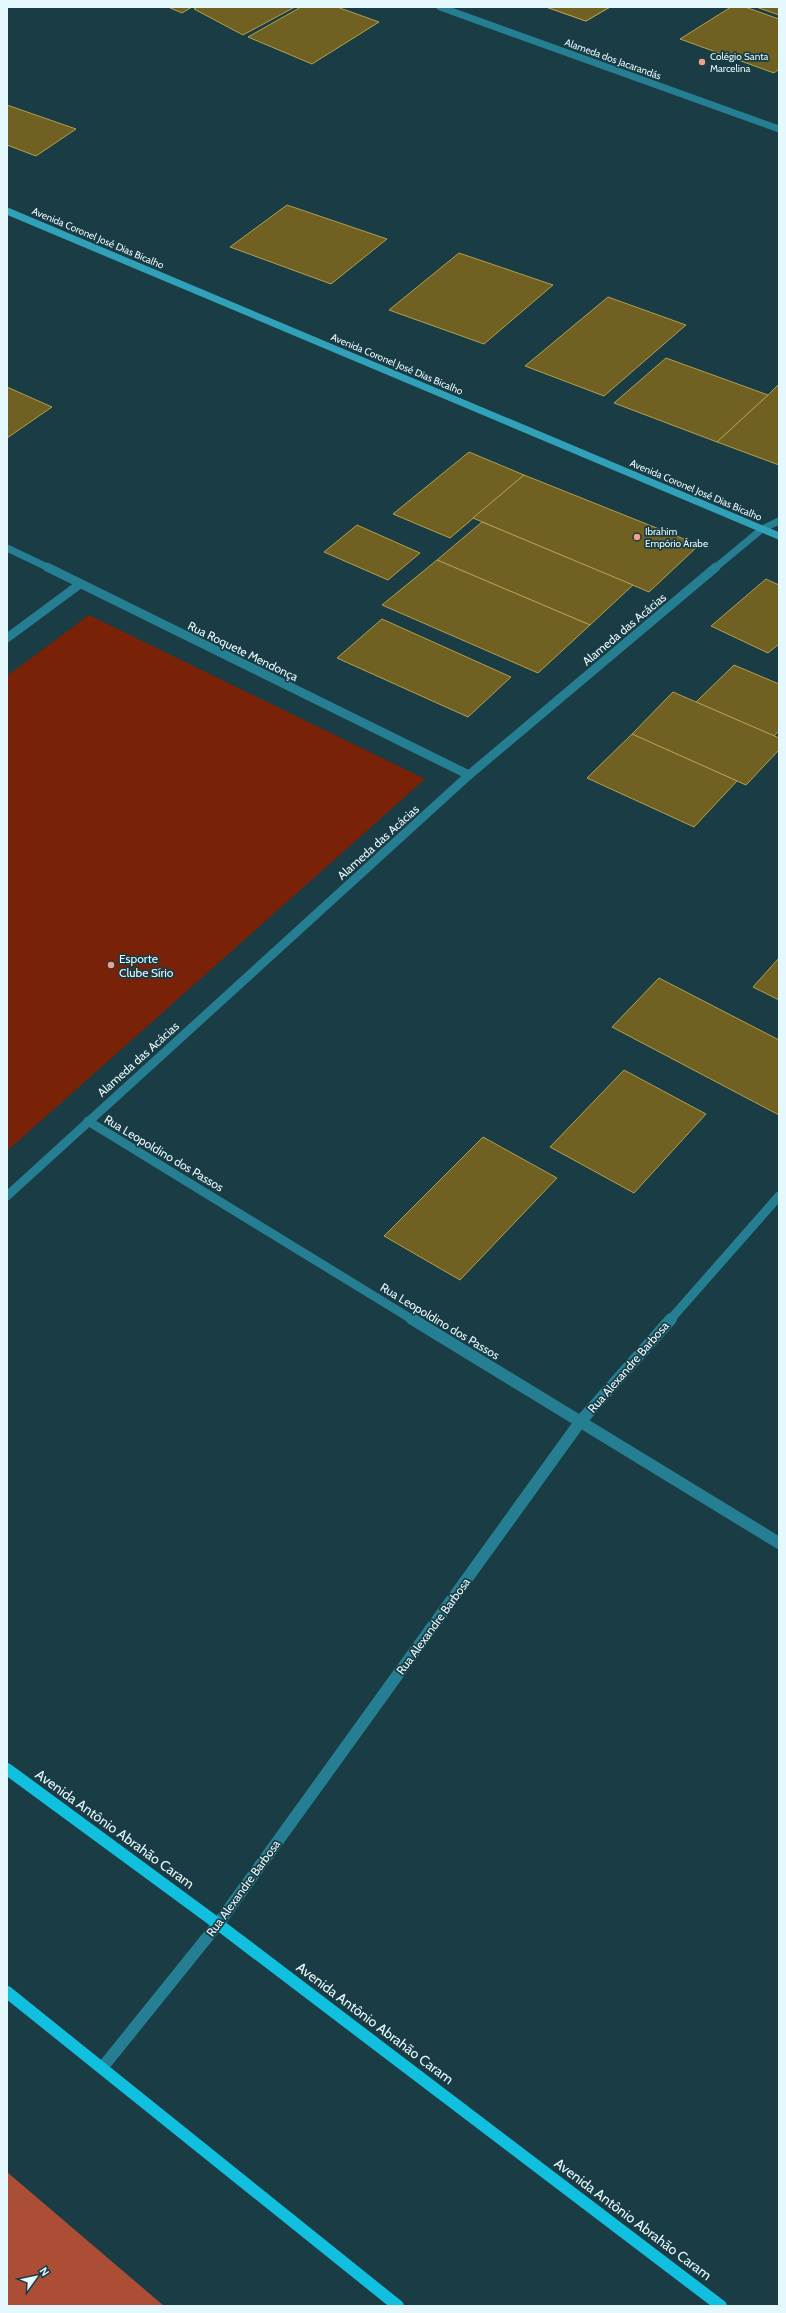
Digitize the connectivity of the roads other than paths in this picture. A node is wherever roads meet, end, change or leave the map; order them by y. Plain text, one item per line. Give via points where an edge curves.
1 (440, 7) edge
2 (779, 129) edge
3 (7, 211) edge
4 (779, 521) edge
5 (762, 529) junction
6 (779, 536) edge
7 (7, 548) edge
8 (80, 584) junction
9 (7, 638) edge
10 (469, 776) junction
11 (88, 1121) junction
12 (7, 1196) edge
13 (779, 1196) edge
14 (580, 1422) junction
15 (779, 1543) edge
16 (7, 1769) edge
17 (218, 1924) junction
18 (7, 1992) edge
19 (102, 2068) junction
20 (398, 2306) edge
21 (721, 2306) edge

1 - 2 street, Alameda dos Jacarandás
3 - 5 street, Avenida Coronel José Dias Bicalho
4 - 5 street, Alameda das Acácias
5 - 6 street, Avenida Coronel José Dias Bicalho
5 - 10 street, Alameda das Acácias
7 - 8 street, Rua Roquete Mendonça
8 - 9 street
8 - 10 street, Rua Roquete Mendonça
10 - 11 street, Alameda das Acácias
11 - 12 street, Alameda das Acácias
11 - 14 street, Rua Leopoldino dos Passos
13 - 14 street, Rua Alexandre Barbosa
14 - 15 street, Rua Leopoldino dos Passos
14 - 17 street, Rua Alexandre Barbosa
16 - 17 main road, Avenida Antônio Abrahão Caram
17 - 19 street, Rua Alexandre Barbosa
17 - 21 main road, Avenida Antônio Abrahão Caram
18 - 19 main road
19 - 20 main road

